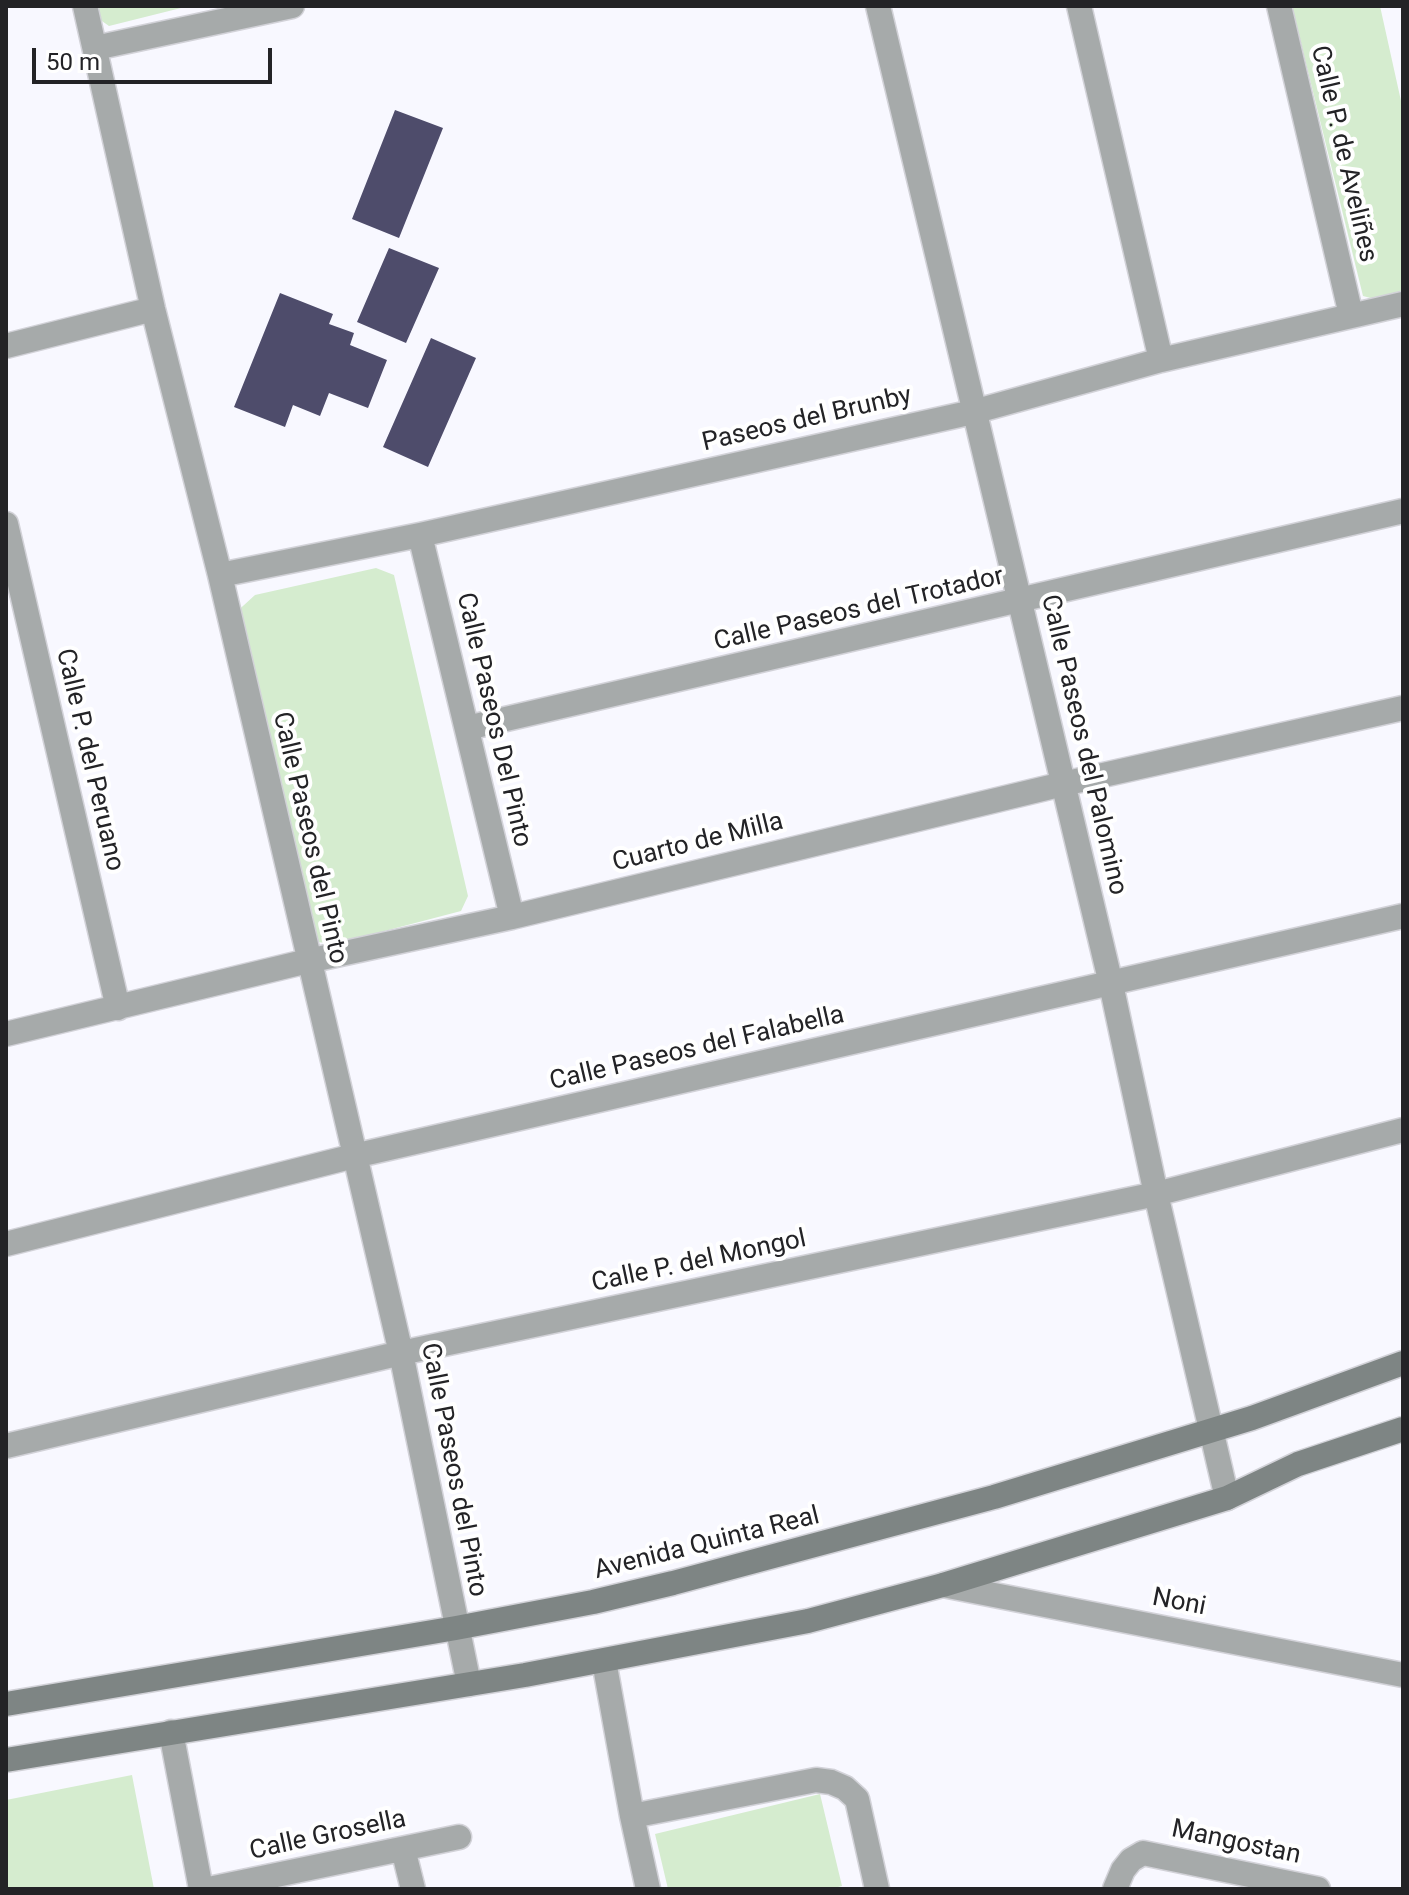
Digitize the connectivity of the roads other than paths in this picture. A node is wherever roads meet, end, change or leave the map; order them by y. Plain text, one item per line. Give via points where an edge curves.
1 (85, 6) edge
2 (292, 6) edge
3 (878, 6) edge
4 (1079, 6) edge
5 (1279, 6) edge
6 (95, 48) junction
7 (1403, 304) edge
8 (153, 309) junction
9 (1351, 315) junction
10 (6, 346) edge
11 (1161, 360) junction
12 (973, 412) junction
13 (1403, 511) edge
14 (6, 524) edge
15 (420, 535) junction
16 (220, 575) junction
17 (1020, 602) junction
18 (1403, 708) edge
19 (467, 728) junction
20 (1063, 784) junction
21 (1403, 916) edge
22 (512, 917) junction
23 (308, 961) junction
24 (1111, 984) junction
25 (118, 1008) junction
26 (6, 1034) edge
27 (1403, 1130) edge
28 (354, 1156) junction
29 (1156, 1194) junction
30 (6, 1244) edge
31 (401, 1353) junction
32 (1403, 1363) edge
33 (1403, 1429) edge
34 (1210, 1431) junction
35 (6, 1446) edge
36 (1227, 1498) junction
37 (943, 1585) junction
38 (456, 1628) junction
39 (604, 1661) junction
40 (1403, 1675) edge
41 (469, 1684) junction
42 (6, 1704) edge
43 (171, 1732) junction
44 (6, 1760) edge
45 (632, 1816) junction
46 (459, 1837) dead end
47 (403, 1849) junction
48 (201, 1889) edge
49 (209, 1889) edge
50 (413, 1889) edge
51 (648, 1889) edge
52 (877, 1889) edge
53 (1115, 1889) edge
54 (1318, 1889) edge

1 - 6 street, Calle Paseos del Pinto
2 - 6 street
3 - 12 street, Calle Paseos del Palomino
4 - 11 street
5 - 9 street, Calle P. de Aveliñes
6 - 8 street, Calle Paseos del Pinto
7 - 9 street, Paseos del Brunby
8 - 10 street
8 - 16 street, Calle Paseos del Pinto
9 - 11 street, Paseos del Brunby
11 - 12 street, Paseos del Brunby
12 - 15 street, Paseos del Brunby
12 - 17 street, Calle Paseos del Palomino
13 - 17 street, Calle Paseos del Trotador
14 - 25 street, Calle P. del Peruano
15 - 16 street, Paseos del Brunby
15 - 19 street, Calle Paseos Del Pinto
16 - 23 street, Calle Paseos del Pinto
17 - 19 street, Calle Paseos del Trotador
17 - 20 street, Calle Paseos del Palomino
18 - 20 street, Cuarto de Milla
19 - 22 street, Calle Paseos Del Pinto
20 - 22 street, Cuarto de Milla
20 - 24 street, Calle Paseos del Palomino
21 - 24 street, Calle Paseos del Falabella
22 - 23 street, Cuarto de Milla
23 - 25 street, Cuarto de Milla
23 - 28 street, Calle Paseos del Pinto
24 - 28 street, Calle Paseos del Falabella
24 - 29 street, Calle Paseos del Palomino
25 - 26 street, Cuarto de Milla
27 - 29 street, Calle P. del Mongol
28 - 30 street, Calle Paseos del Falabella
28 - 31 street, Calle Paseos del Pinto
29 - 31 street, Calle P. del Mongol
29 - 34 street, Calle Paseos del Palomino
31 - 35 street, Calle P. del Mongol
31 - 38 street, Calle Paseos del Pinto
32 - 34 main road, Avenida Quinta Real
33 - 36 main road via 1298,1464
34 - 36 street, Calle Paseos del Palomino
34 - 38 main road, Avenida Quinta Real via 994,1497 673,1583
36 - 37 main road
37 - 39 main road via 808,1621
37 - 40 street, Noni
38 - 41 street, Calle Paseos del Pinto
38 - 42 main road, Avenida Quinta Real
39 - 41 main road
39 - 45 street
41 - 43 main road
43 - 44 main road
43 - 48 street
45 - 51 street
45 - 52 street via 816,1780 831,1782 857,1799
46 - 47 street, Calle Grosella
47 - 49 street, Calle Grosella
47 - 50 street
53 - 54 street, Mangostan via 1123,1870 1143,1853

